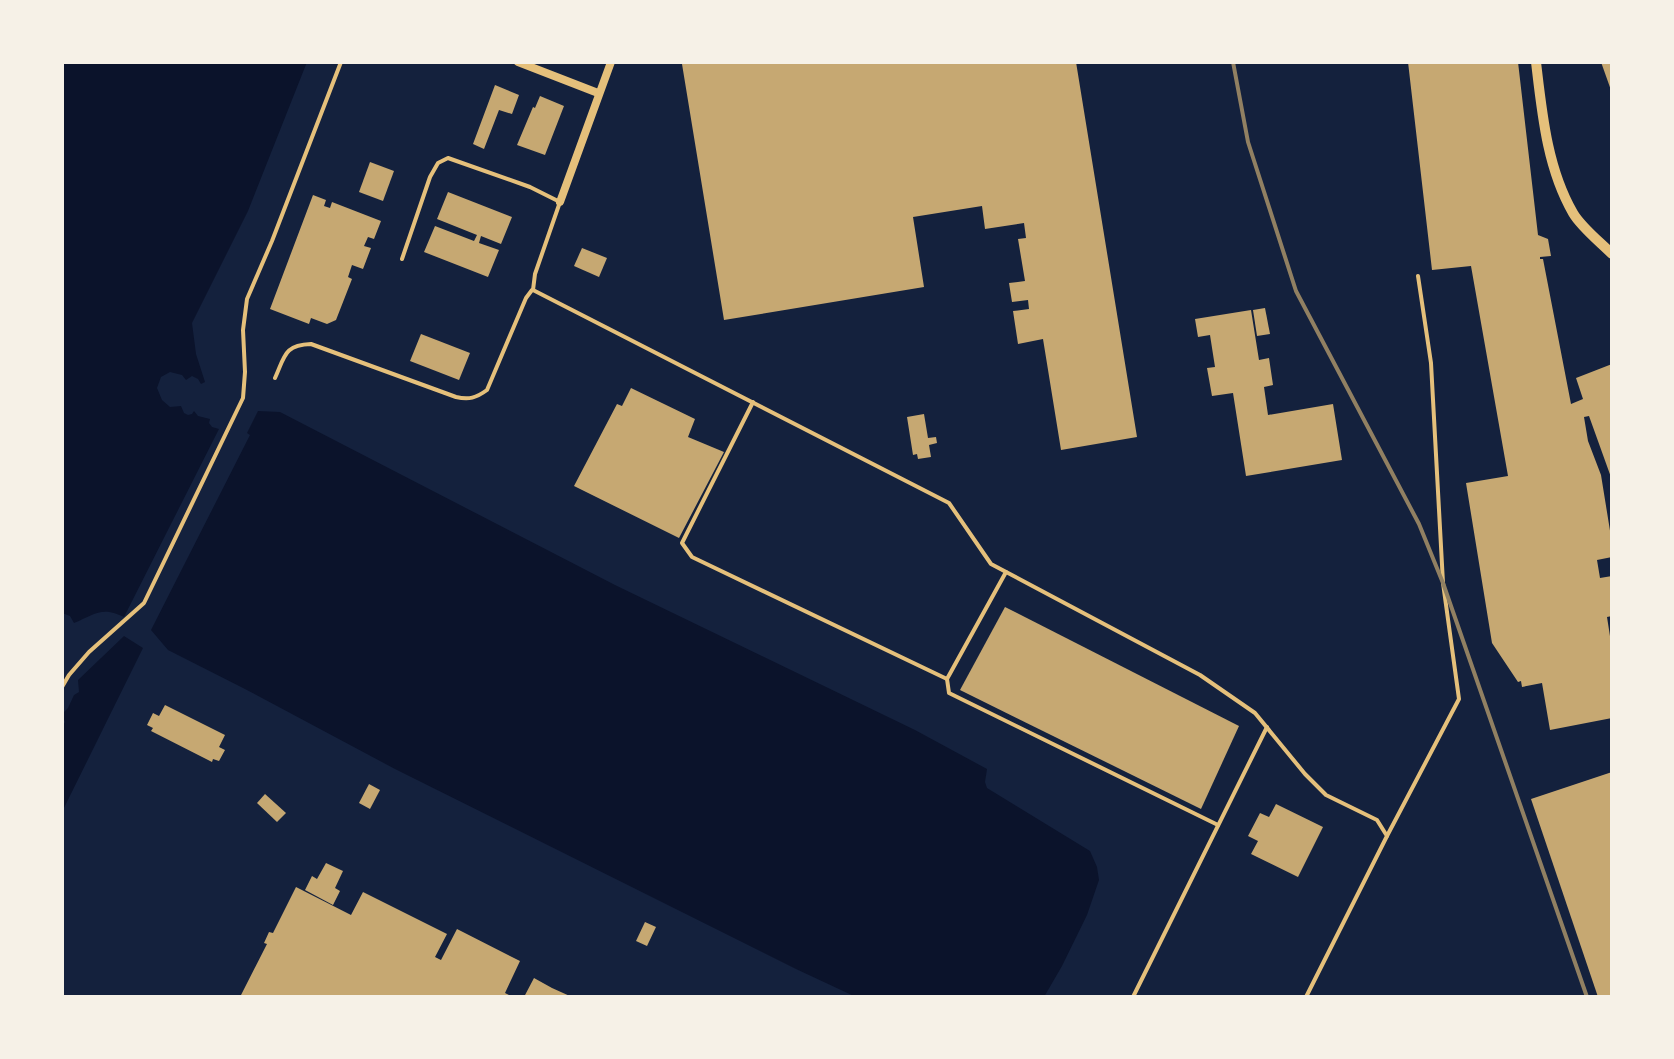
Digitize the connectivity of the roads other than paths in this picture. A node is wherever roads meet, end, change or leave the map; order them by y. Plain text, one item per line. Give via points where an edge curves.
1 (341, 62) edge
2 (518, 62) edge
3 (611, 62) edge
4 (1536, 62) edge
5 (598, 93) junction
6 (560, 202) junction
7 (1607, 242) edge
8 (1612, 254) edge
9 (402, 259) dead end
10 (1418, 276) dead end
11 (533, 290) junction
12 (275, 378) dead end
13 (753, 402) junction
14 (1006, 572) junction
15 (947, 679) junction
16 (62, 687) edge
17 (1267, 727) junction
18 (1218, 825) junction
19 (1387, 836) junction
20 (1133, 997) edge
21 (1306, 997) edge

1 - 16 lane via 247,299 243,398 144,603 89,652
2 - 5 street
3 - 5 street
4 - 7 street via 1553,168 1574,216
5 - 6 street
6 - 9 lane via 448,158 430,177
6 - 11 lane
7 - 8 street
10 - 19 lane via 1431,363 1443,583 1459,699
11 - 12 lane via 487,390 468,400 311,344 296,345 287,353
11 - 13 lane
13 - 14 lane via 949,503 991,564
13 - 15 lane via 682,543 692,557
14 - 15 lane
14 - 17 lane via 1200,675
15 - 18 lane via 949,693
17 - 18 lane
17 - 19 lane via 1326,795 1377,820
18 - 20 lane
19 - 21 lane

